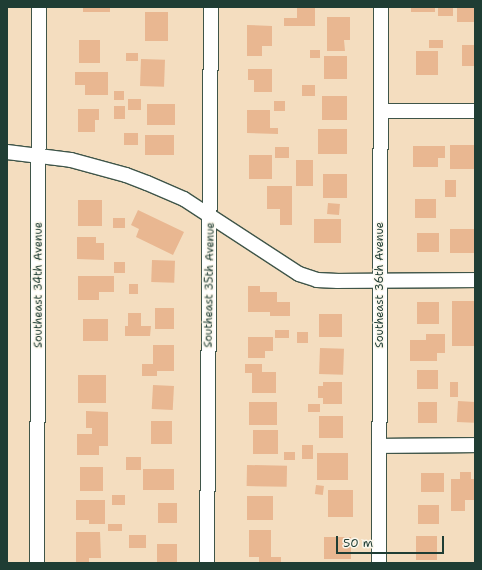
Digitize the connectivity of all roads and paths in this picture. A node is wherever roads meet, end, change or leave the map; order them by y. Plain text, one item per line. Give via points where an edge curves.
1 (39, 7) edge
2 (211, 7) edge
3 (381, 7) edge
4 (381, 111) junction
5 (475, 111) edge
6 (7, 152) edge
7 (38, 156) junction
8 (211, 216) junction
9 (475, 280) edge
10 (380, 281) junction
11 (475, 445) edge
12 (379, 446) junction
13 (37, 563) edge
14 (207, 563) edge
15 (379, 563) edge

1 - 7 street, Southeast 34th Avenue
2 - 8 street, Southeast 35th Avenue
3 - 4 street, Southeast 36th Avenue
4 - 5 street
4 - 10 street, Southeast 36th Avenue
6 - 7 street
7 - 8 street via 71,160 126,174 184,199
7 - 13 street, Southeast 34th Avenue
8 - 10 street via 299,274 317,280
8 - 14 street, Southeast 35th Avenue
9 - 10 street
10 - 12 street, Southeast 36th Avenue
11 - 12 street
12 - 15 street, Southeast 36th Avenue

